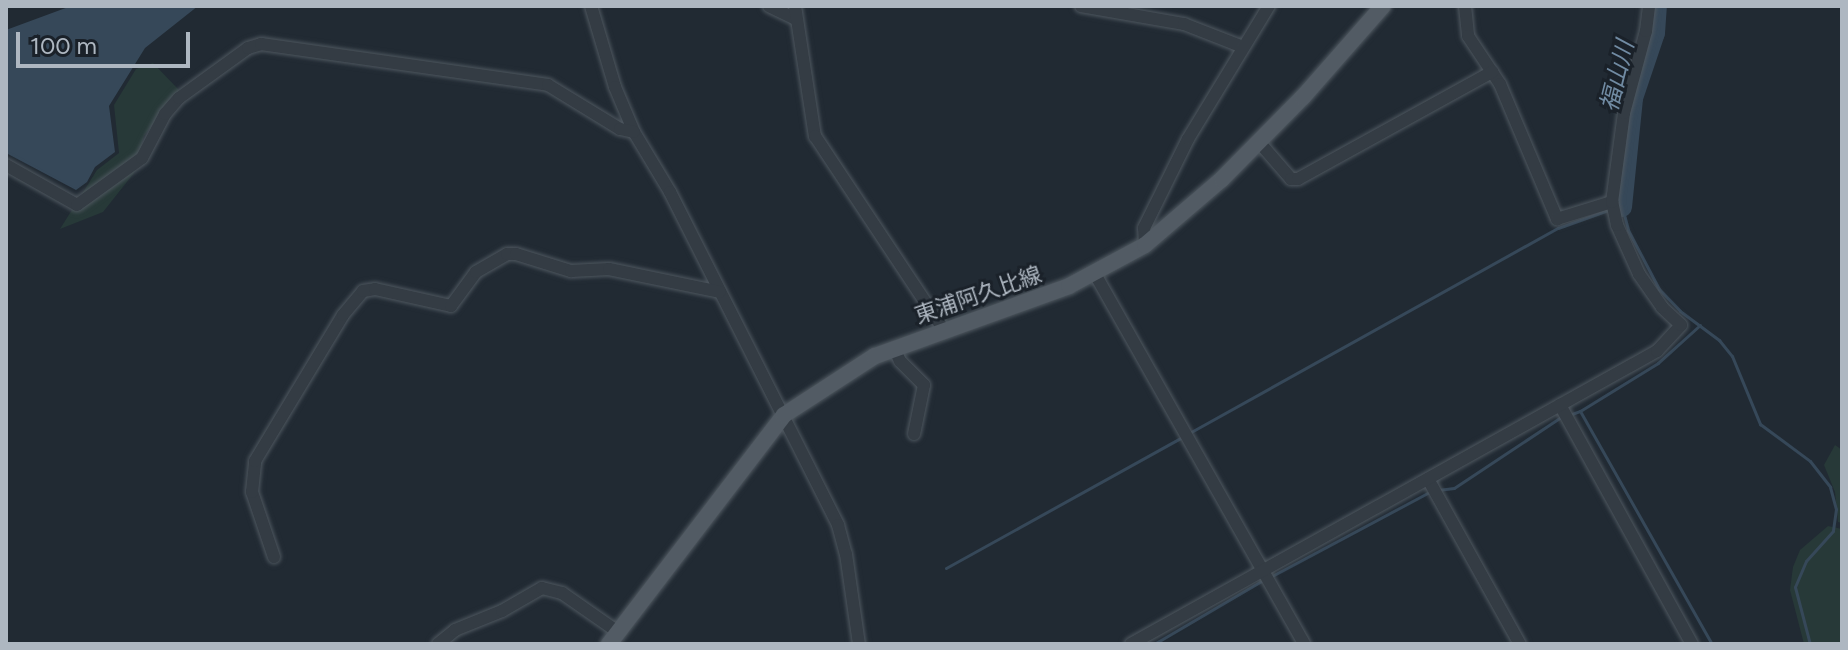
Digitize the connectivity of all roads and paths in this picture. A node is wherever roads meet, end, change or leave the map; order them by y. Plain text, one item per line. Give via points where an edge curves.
1 (591, 6) edge
2 (769, 6) edge
3 (1081, 6) edge
4 (1269, 6) edge
5 (1383, 6) edge
6 (1465, 6) edge
7 (1649, 6) edge
8 (795, 12) edge
9 (1243, 47) junction
10 (1492, 72) junction
11 (634, 132) junction
12 (1259, 142) junction
13 (6, 165) edge
14 (1612, 202) junction
15 (1145, 245) junction
16 (1095, 274) junction
17 (720, 292) junction
18 (943, 329) junction
19 (894, 348) junction
20 (1560, 405) junction
21 (784, 415) junction
22 (914, 434) dead end
23 (1428, 479) junction
24 (274, 557) dead end
25 (1263, 570) junction
26 (614, 638) edge
27 (438, 644) edge
28 (859, 644) edge
29 (1131, 644) edge
30 (1304, 644) edge
31 (1520, 644) edge
32 (1692, 644) edge

1 - 11 street
2 - 8 street
3 - 9 street via 1184,24
4 - 9 street
5 - 12 main road, 東浦阿久比線
6 - 10 street via 1468,36
7 - 14 street via 1624,113
8 - 18 street via 815,136
9 - 15 street via 1199,119 1144,228
10 - 12 street via 1298,179 1291,179
10 - 14 street via 1557,219
11 - 13 street via 620,129 548,85 261,44 179,98 138,162 77,205
11 - 17 street
12 - 15 main road, 東浦阿久比線
14 - 20 street via 1639,274 1681,325 1657,351
15 - 16 main road, 東浦阿久比線
16 - 18 main road, 東浦阿久比線
16 - 25 street
17 - 21 street
17 - 24 street via 609,269 571,271 516,254 476,272 451,306 363,291 343,315 255,461 252,492
18 - 19 main road, 東浦阿久比線
19 - 21 main road, 東浦阿久比線
19 - 22 street via 924,385
20 - 23 street
20 - 32 street
21 - 26 main road, 東浦阿久比線
21 - 28 street via 838,525
23 - 25 street
23 - 31 street
25 - 29 street
25 - 30 street
26 - 27 street via 562,593 542,588 455,630

